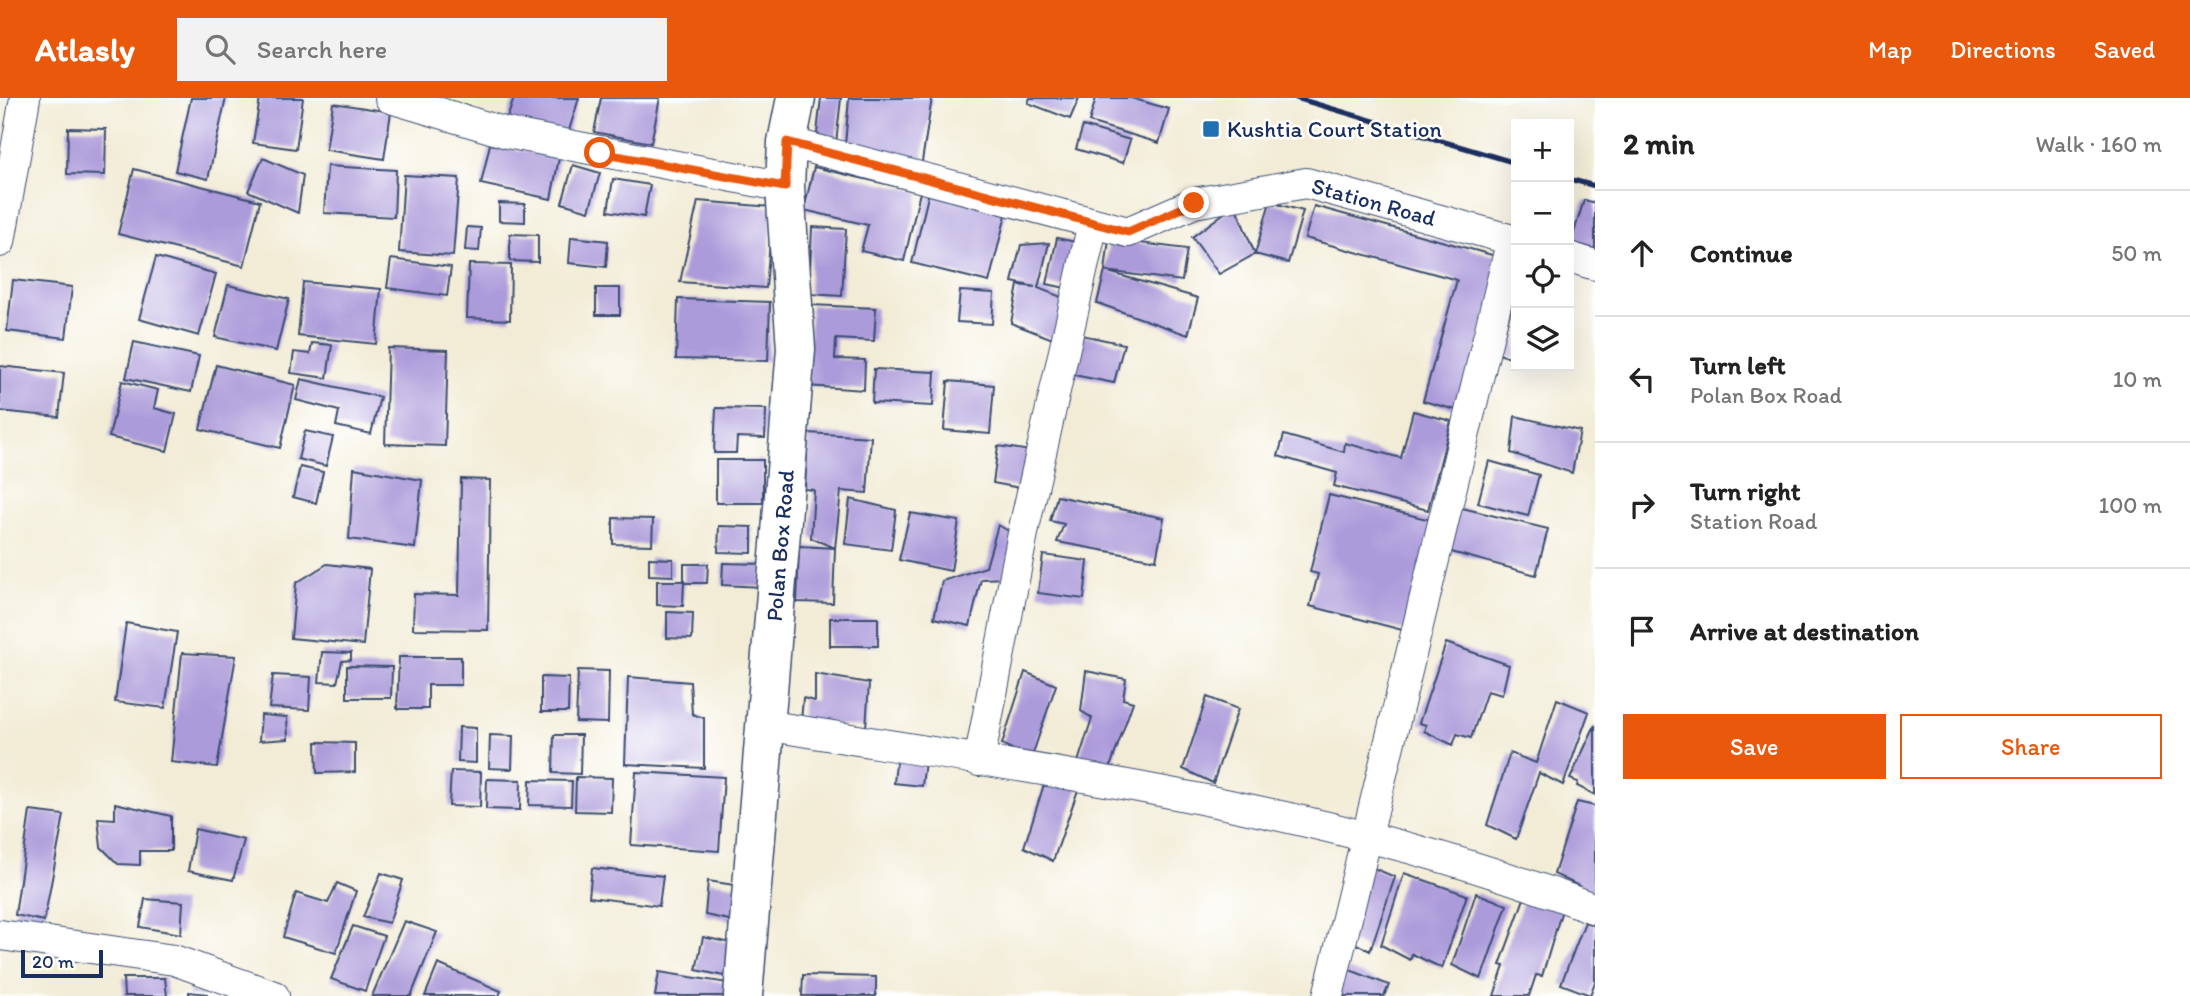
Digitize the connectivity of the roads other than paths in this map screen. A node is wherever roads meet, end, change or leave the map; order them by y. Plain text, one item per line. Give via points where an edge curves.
1 (25, 98) edge
2 (390, 98) edge
3 (796, 98) edge
4 (787, 142) junction
5 (785, 187) junction
6 (1093, 223) junction
7 (1511, 239) edge
8 (0, 242) edge
9 (1513, 245) edge
10 (1574, 259) edge
11 (1595, 265) edge
12 (765, 725) junction
13 (979, 761) junction
14 (1365, 836) junction
15 (1595, 909) edge
16 (0, 934) edge
17 (274, 996) edge
18 (743, 996) edge
19 (1328, 996) edge

1 - 8 street
2 - 5 street via 507,133
3 - 4 main road, Polan Box Road
4 - 5 main road, Polan Box Road
4 - 6 street, Station Road
5 - 12 main road, Polan Box Road via 796,349
6 - 7 street, Station Road via 1128,232 1194,203 1306,183
6 - 13 street via 1024,528
9 - 14 street
10 - 11 street
12 - 13 street
12 - 18 main road, Polan Box Road
13 - 14 street via 1128,786
14 - 15 street via 1536,886
14 - 19 street
16 - 17 street via 174,960

